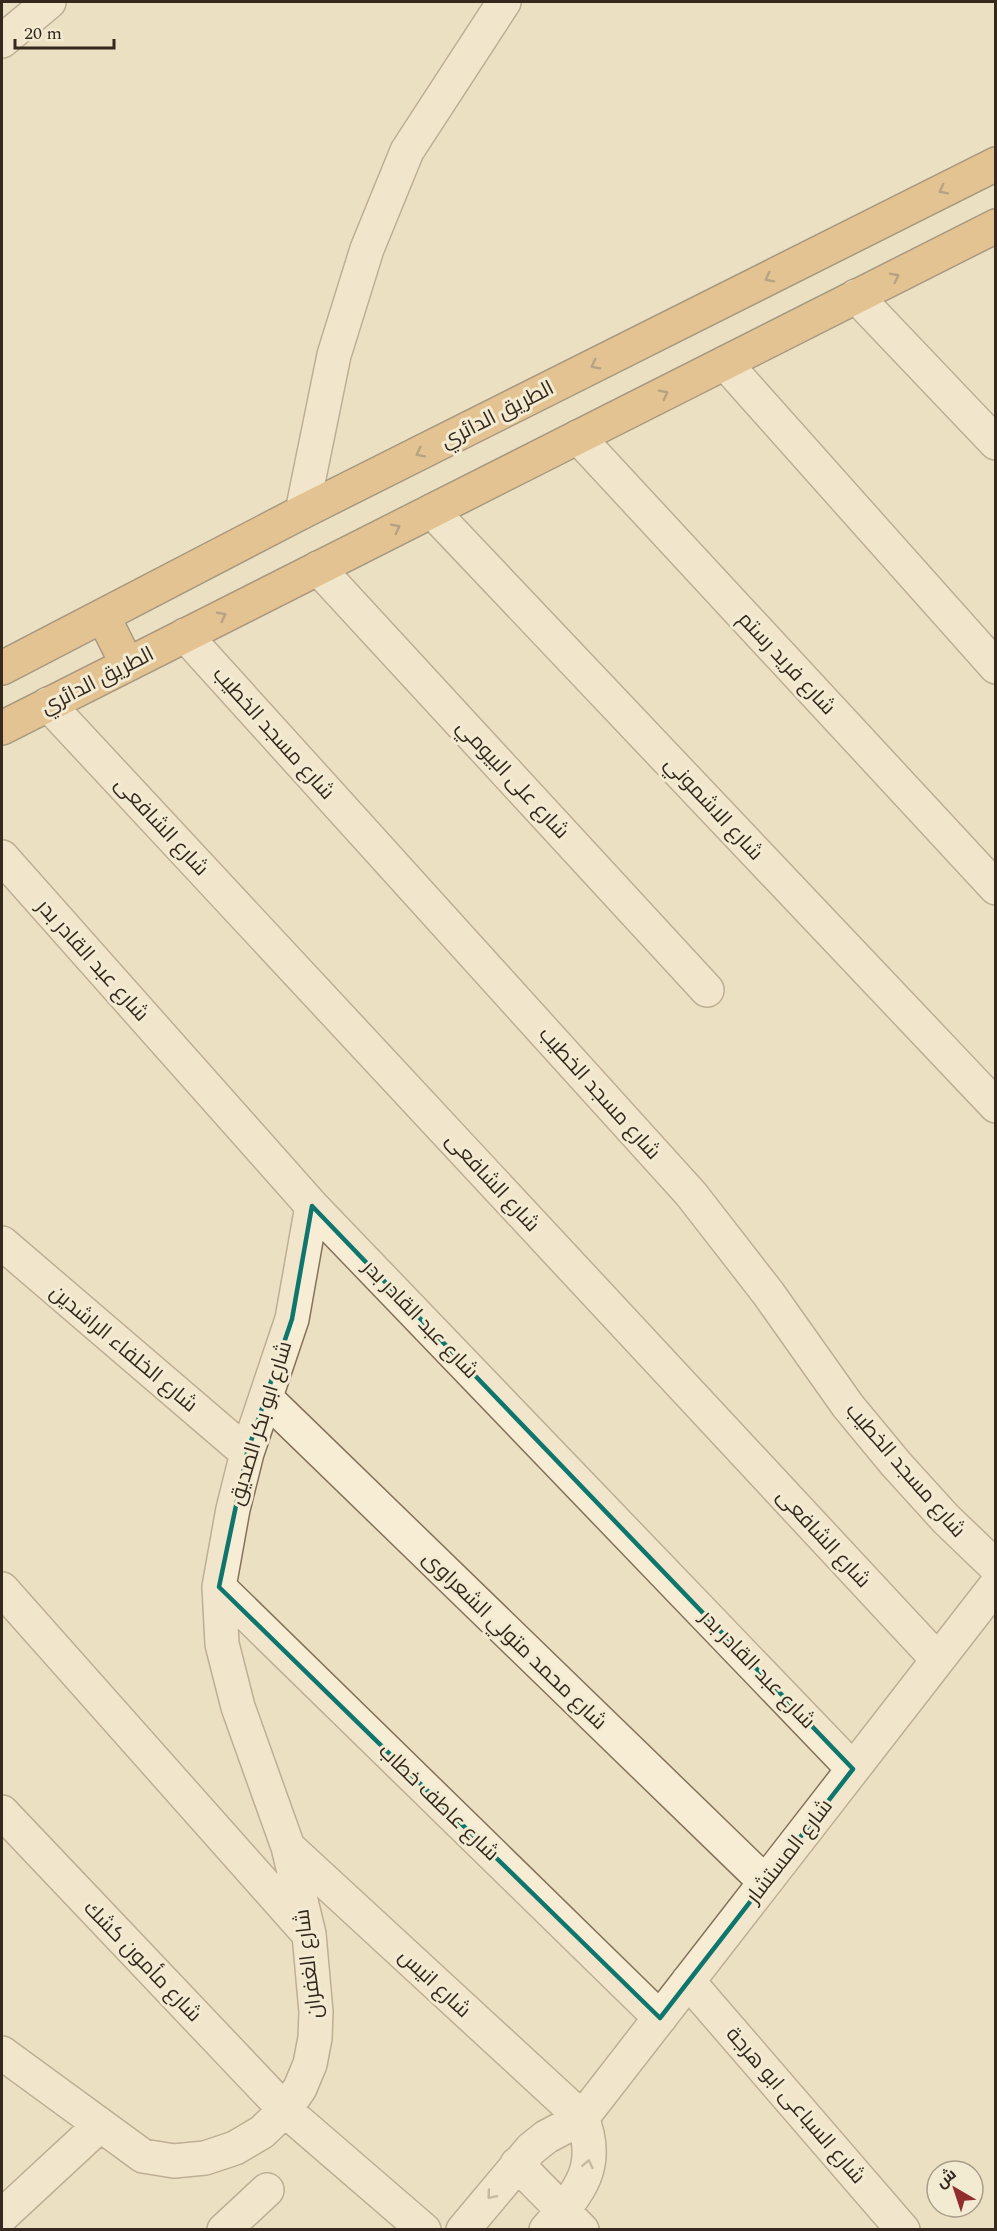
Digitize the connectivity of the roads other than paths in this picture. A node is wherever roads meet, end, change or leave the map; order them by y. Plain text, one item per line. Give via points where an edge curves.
1 (49, 2) edge
2 (504, 2) edge
3 (2, 40) edge
4 (996, 164) edge
5 (996, 226) edge
6 (856, 297) junction
7 (725, 363) junction
8 (578, 437) junction
9 (996, 443) edge
10 (432, 511) junction
11 (302, 512) junction
12 (318, 568) junction
13 (103, 616) junction
14 (185, 635) junction
15 (127, 664) junction
16 (996, 667) edge
17 (2, 668) edge
18 (48, 705) junction
19 (2, 728) edge
20 (2, 857) edge
21 (996, 888) edge
22 (707, 990) dead end
23 (996, 1106) edge
24 (312, 1206) junction
25 (2, 1243) edge
26 (266, 1398) junction
27 (247, 1453) junction
28 (996, 1567) edge
29 (996, 1585) edge
30 (219, 1587) junction
31 (2, 1589) edge
32 (937, 1659) junction
33 (853, 1769) junction
34 (2, 1812) edge
35 (288, 1847) junction
36 (765, 1882) junction
37 (309, 1934) junction
38 (688, 1981) junction
39 (660, 2018) junction
40 (2, 2053) edge
41 (285, 2110) junction
42 (582, 2118) junction
43 (100, 2125) junction
44 (517, 2164) junction
45 (267, 2190) dead end
46 (2, 2216) edge
47 (564, 2223) edge
48 (224, 2229) edge
49 (424, 2229) edge
50 (463, 2229) edge
51 (903, 2229) edge

1 - 3 street
2 - 11 street via 407,151 367,249 334,355
4 -> 11 highway, الطريق الدائري
6 -> 5 highway, الطريق الدائري
6 - 7 highway, الطريق الدائري
6 - 9 street
8 -> 7 highway, الطريق الدائري
7 - 16 street
8 - 10 highway, الطريق الدائري
8 - 21 street, شارع فريد رستم
12 -> 10 highway, الطريق الدائري
10 - 23 street, شارع الاشموني
11 - 13 highway, الطريق الدائري
14 -> 12 highway, الطريق الدائري
12 - 22 street, شارع على البيومي
13 - 15 highway
13 - 17 highway, الطريق الدائري
14 - 15 highway, الطريق الدائري
14 - 28 street, شارع مسجد الخطيب via 691,1194 848,1406 946,1519
15 - 18 highway, الطريق الدائري
18 - 19 highway, الطريق الدائري
18 - 32 street, شارع الشافعى
20 - 24 street, شارع عبد القادر بدر
24 - 26 street, شارع ابو بكر الصديق via 292,1319
24 - 33 street, شارع عبد القادر بدر
25 - 27 street, شارع الخلفاء الراشدين
26 - 27 street, شارع ابو بكر الصديق
26 - 36 street, شارع محمد متولي الشعراوى
27 - 30 street, شارع ابو بكر الصديق
29 - 32 street, شارع المستشار
30 - 35 street, شارع ابو بكر الصديق via 222,1644 238,1707
30 - 39 street, شارع عاطف خطاب
31 - 37 street
32 - 33 street, شارع المستشار
33 - 36 street, شارع المستشار
34 - 41 street, شارع مأمون كشك
35 - 37 street, شارع الغفران
35 - 42 street, شارع انيس
36 - 38 street, شارع المستشار
37 - 41 street, شارع الغفران via 315,2038 300,2088
38 - 39 street, شارع المستشار
38 - 51 street, شارع السباعى ابو هرجة
39 - 42 street, شارع المستشار
40 - 43 street, شارع الغفران
41 - 43 street, شارع الغفران via 262,2132 235,2148 195,2159 143,2156
41 - 49 street, شارع مأمون كشك
42 - 44 street via 546,2137
47 -> 42 street via 591,2156 590,2137
43 - 46 street
44 - 47 street
44 -> 50 street
45 - 48 street

